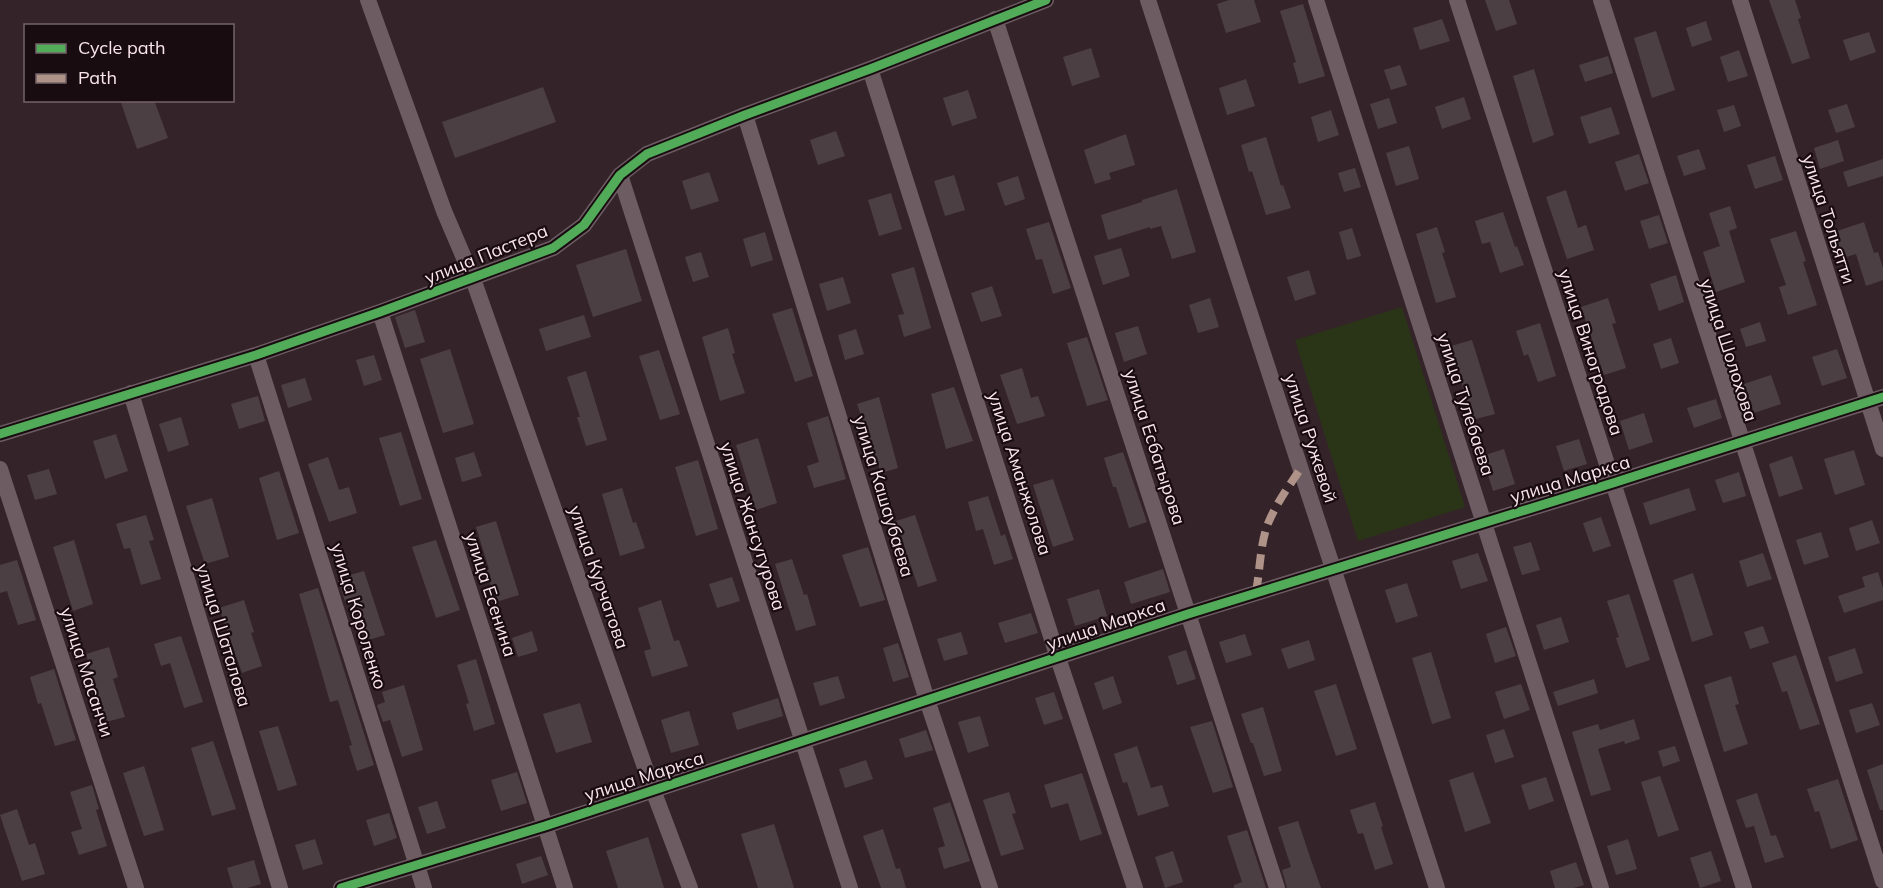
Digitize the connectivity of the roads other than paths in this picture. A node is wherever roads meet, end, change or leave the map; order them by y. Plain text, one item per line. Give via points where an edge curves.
1 (368, 0) edge
2 (1046, 0) edge
3 (1148, 0) edge
4 (1316, 0) edge
5 (1457, 0) edge
6 (1601, 0) edge
7 (1740, 0) edge
8 (995, 19) junction
9 (870, 69) junction
10 (745, 115) junction
11 (620, 175) junction
12 (472, 279) junction
13 (380, 312) junction
14 (256, 355) junction
15 (131, 393) junction
16 (1875, 399) edge
17 (0, 434) edge
18 (1741, 442) junction
19 (1883, 449) edge
20 (0, 469) edge
21 (1613, 483) junction
22 (1483, 522) junction
23 (1334, 568) junction
24 (1188, 614) junction
25 (1058, 658) junction
26 (927, 700) junction
27 (802, 741) junction
28 (653, 790) junction
29 (545, 826) junction
30 (417, 865) junction
31 (1883, 881) edge
32 (136, 888) edge
33 (280, 888) edge
34 (341, 888) edge
35 (424, 888) edge
36 (565, 888) edge
37 (690, 888) edge
38 (850, 888) edge
39 (990, 888) edge
40 (1135, 888) edge
41 (1277, 888) edge
42 (1437, 888) edge
43 (1600, 888) edge
44 (1744, 888) edge

1 - 12 street, улица Курчатова
2 - 8 street, улица Пастера
3 - 23 street, улица Ружевой
4 - 22 street, улица Тулебаева
5 - 21 street, улица Виноградова
6 - 18 street, улица Шолохова
7 - 16 street, улица Тольятти
8 - 9 street, улица Пастера
8 - 24 street, улица Есбатырова
9 - 10 street, улица Пастера
9 - 25 street, улица Аманжолова
10 - 11 street, улица Пастера via 647,154
10 - 26 street, улица Кашаубаева
11 - 12 street, улица Пастера via 584,225 553,248
11 - 27 street, улица Жансугурова
12 - 13 street, улица Пастера
12 - 28 street, улица Курчатова
13 - 14 street, улица Пастера
13 - 29 street, улица Есенина
14 - 15 street, улица Пастера
14 - 30 street, улица Короленко
15 - 17 street, улица Пастера
15 - 33 street, улица Шаталова
16 - 18 street, улица Маркса
16 - 19 street, улица Тольятти
18 - 21 street, улица Маркса
18 - 31 street, улица Шолохова
20 - 32 street, улица Масанчи
21 - 22 street, улица Маркса
21 - 44 street, улица Виноградова
22 - 23 street, улица Маркса
22 - 43 street, улица Тулебаева
23 - 24 street, улица Маркса
23 - 42 street, улица Ружевой
24 - 25 street, улица Маркса
24 - 41 street, улица Есбатырова
25 - 26 street, улица Маркса
25 - 40 street, улица Аманжолова
26 - 27 street, улица Маркса
26 - 39 street, улица Кашаубаева
27 - 28 street, улица Маркса
27 - 38 street, улица Жансугурова
28 - 29 street, улица Маркса
28 - 37 street, улица Курчатова
29 - 30 street, улица Маркса
29 - 36 street, улица Есенина
30 - 34 street, улица Маркса
30 - 35 street, улица Короленко

